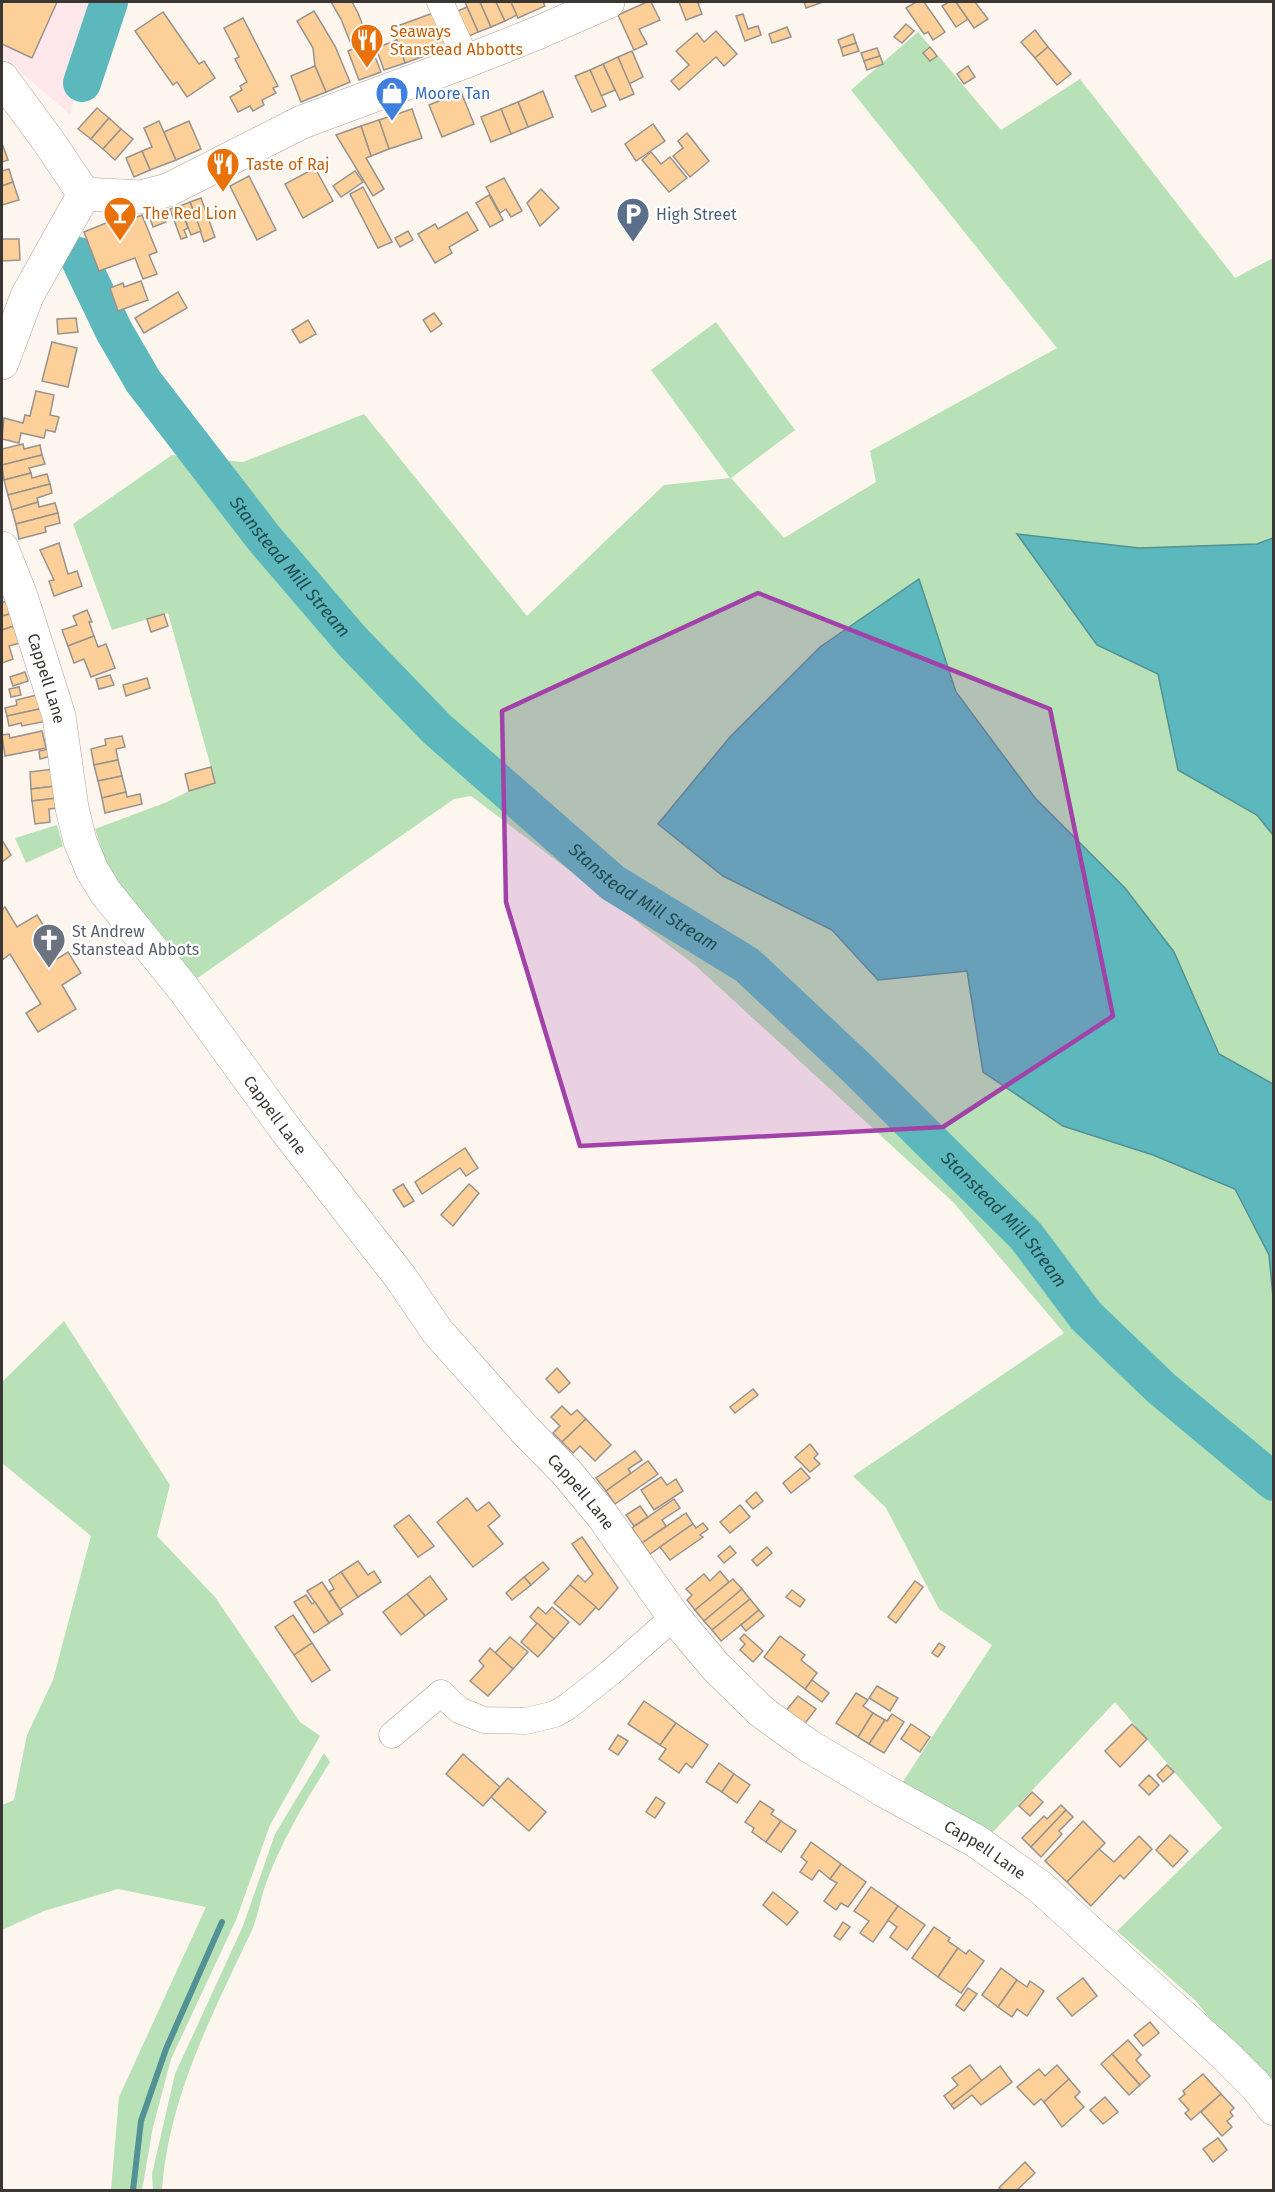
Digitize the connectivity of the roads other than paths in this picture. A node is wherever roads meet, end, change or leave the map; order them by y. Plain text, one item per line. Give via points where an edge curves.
1 (440, 2) edge
2 (608, 2) edge
3 (467, 61) junction
4 (2, 78) edge
5 (84, 194) junction
6 (2, 363) edge
7 (2, 548) edge
8 (674, 1617) junction
9 (392, 1735) dead end
10 (1274, 2109) edge

1 - 3 street
2 - 3 street
3 - 5 street via 302,122 168,190 141,198
4 - 5 street
5 - 6 street via 27,296
7 - 8 street, Cappell Lane via 59,716 80,842 105,893 183,988 437,1331 602,1515
8 - 9 street via 603,1679 555,1714 526,1721 484,1720 459,1710 441,1694
8 - 10 street, Cappell Lane via 716,1667 772,1719 883,1790 976,1840 1039,1886 1224,2054

